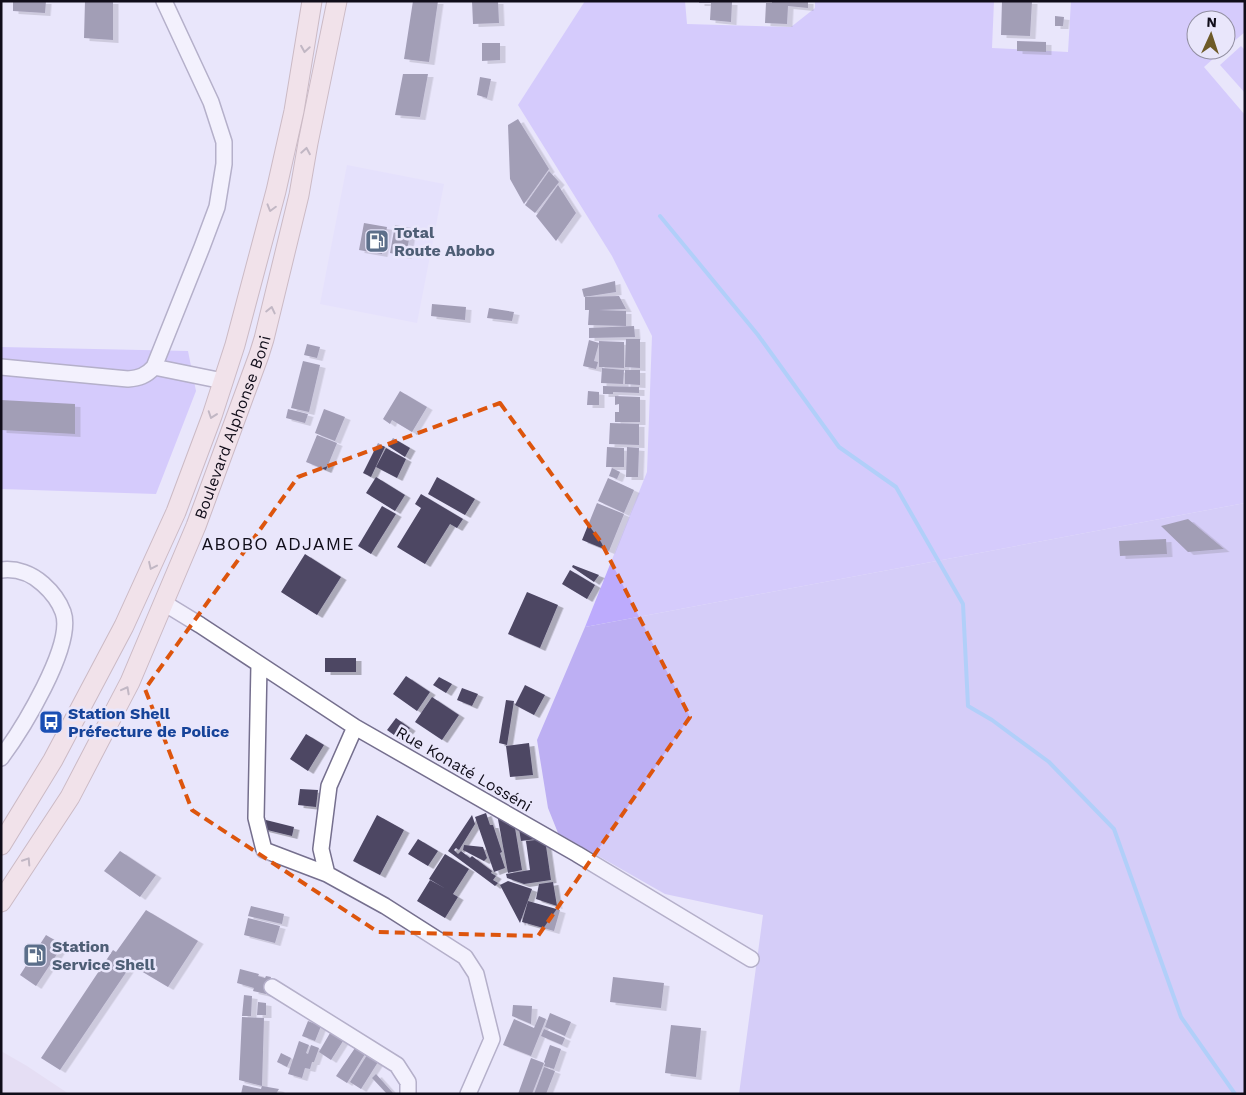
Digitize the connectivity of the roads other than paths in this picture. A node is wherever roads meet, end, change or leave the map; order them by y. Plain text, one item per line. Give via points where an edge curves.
1 (164, 1) edge
2 (312, 1) edge
3 (337, 1) edge
4 (1, 367) edge
5 (154, 367) junction
6 (223, 381) junction
7 (1, 570) edge
8 (164, 603) junction
9 (259, 664) junction
10 (355, 727) junction
11 (1, 758) edge
12 (1, 845) edge
13 (327, 874) junction
14 (1, 902) edge
15 (751, 959) dead end
16 (272, 987) dead end
17 (408, 1094) edge
18 (468, 1094) edge

1 - 5 street via 211,102 224,142 224,164 217,206
2 -> 6 main road, Boulevard Alphonse Boni via 294,111 278,182
8 -> 3 main road, Boulevard Alphonse Boni via 259,355 299,195
4 - 5 street via 128,379 147,375
5 - 6 street
6 -> 12 main road, Boulevard Alphonse Boni via 176,512 124,626 53,760
7 - 11 street via 10,569 34,576 53,593 64,613 64,640 54,669
8 - 9 street, Rue Konaté Losséni
14 -> 8 main road, Boulevard Alphonse Boni via 70,797 130,682
9 - 10 street, Rue Konaté Losséni
9 - 13 street via 256,818 264,850
10 - 13 street via 329,786 321,849
10 - 15 street, Rue Konaté Losséni
13 - 18 street via 465,957 476,974 492,1039
16 - 17 street via 397,1065 408,1082

